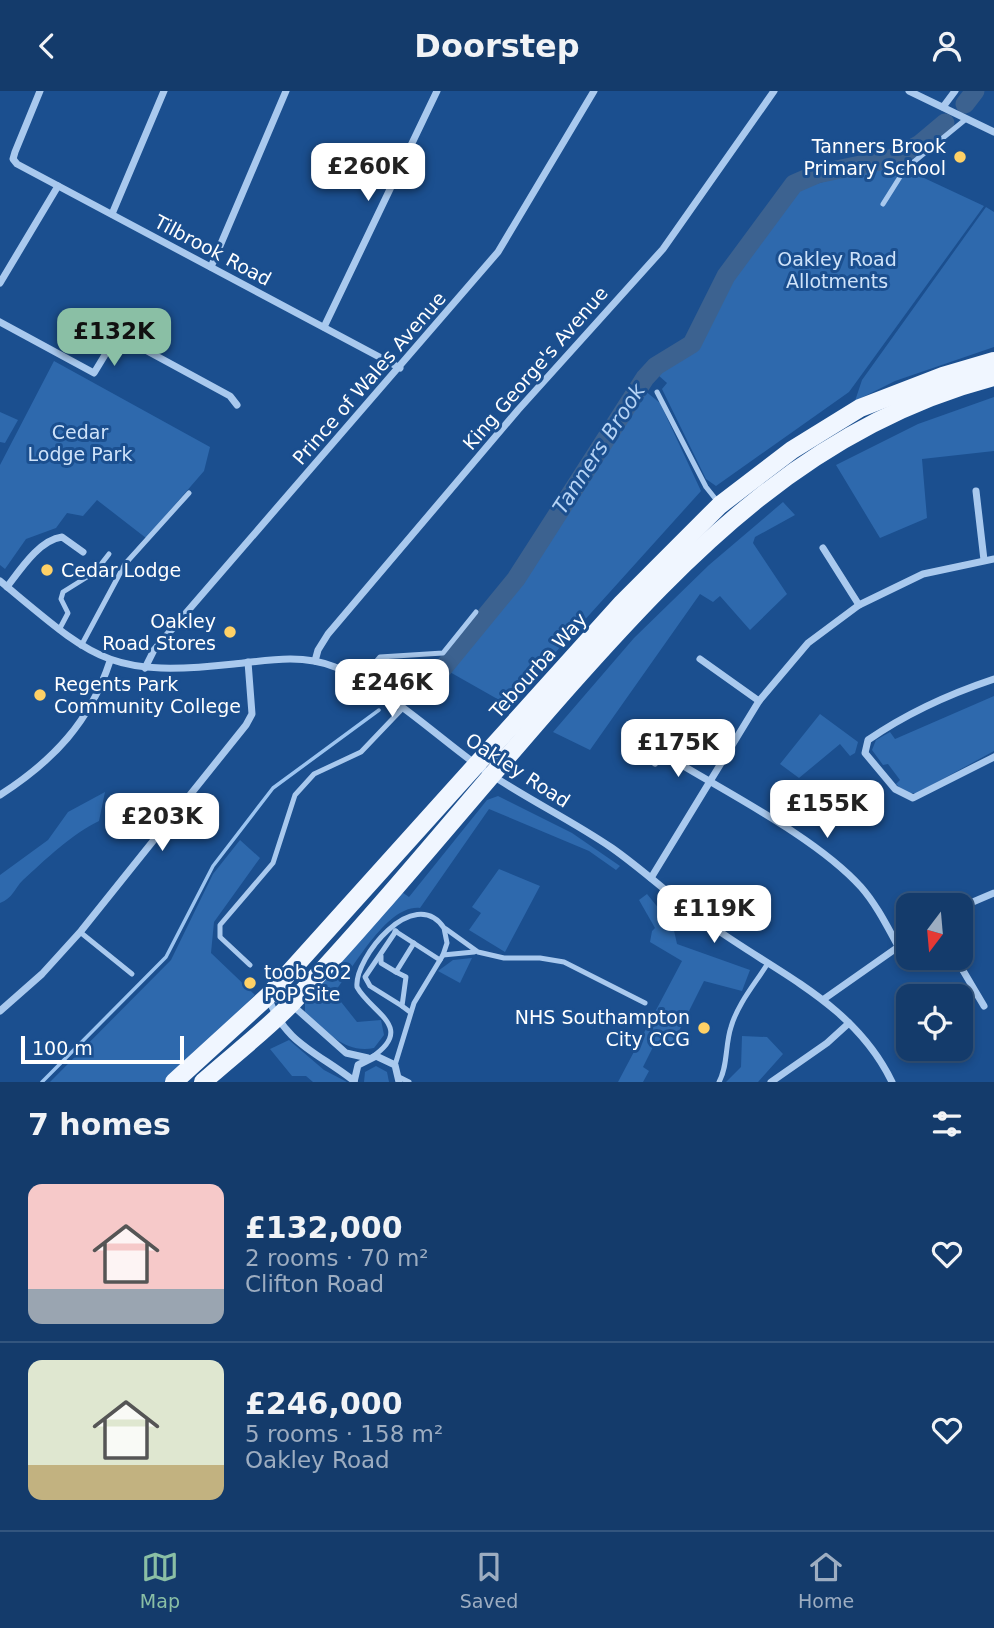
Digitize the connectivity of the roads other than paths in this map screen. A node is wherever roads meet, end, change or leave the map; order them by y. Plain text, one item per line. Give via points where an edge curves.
1 (40, 91) edge
2 (164, 91) edge
3 (286, 91) edge
4 (437, 91) edge
5 (594, 91) edge
6 (774, 91) edge
7 (909, 91) edge
8 (955, 91) edge
9 (943, 107) junction
10 (966, 118) junction
11 (994, 132) edge
12 (58, 186) junction
13 (883, 204) dead end
14 (112, 214) junction
15 (211, 267) junction
16 (0, 283) edge
17 (0, 322) edge
18 (324, 327) junction
19 (994, 361) edge
20 (400, 368) junction
21 (994, 377) edge
22 (657, 392) dead end
23 (237, 405) dead end
24 (976, 491) dead end
25 (189, 493) dead end
26 (720, 505) junction
27 (823, 548) dead end
28 (83, 552) dead end
29 (109, 554) dead end
30 (994, 559) edge
31 (984, 560) junction
32 (0, 581) edge
33 (7, 587) junction
34 (859, 605) junction
35 (476, 613) dead end
36 (59, 630) junction
37 (81, 646) junction
38 (700, 659) dead end
39 (110, 661) junction
40 (315, 661) junction
41 (248, 662) junction
42 (145, 668) junction
43 (994, 679) edge
44 (360, 680) junction
45 (758, 701) junction
46 (402, 709) junction
47 (668, 743) dead end
48 (662, 753) junction
49 (994, 757) edge
50 (655, 763) dead end
51 (483, 769) junction
52 (709, 782) junction
53 (0, 795) edge
54 (651, 878) junction
55 (994, 893) edge
56 (973, 902) edge
57 (444, 928) junction
58 (394, 930) junction
59 (80, 932) junction
60 (414, 943) junction
61 (896, 943) edge
62 (896, 947) edge
63 (478, 952) junction
64 (381, 955) junction
65 (441, 957) junction
66 (768, 963) junction
67 (250, 965) dead end
68 (963, 970) edge
69 (396, 971) junction
70 (132, 974) dead end
71 (268, 996) junction
72 (824, 999) junction
73 (645, 1003) dead end
74 (291, 1004) junction
75 (402, 1006) junction
76 (984, 1006) dead end
77 (0, 1011) edge
78 (410, 1012) junction
79 (275, 1018) junction
80 (849, 1023) junction
81 (370, 1057) junction
82 (394, 1065) junction
83 (399, 1079) edge
84 (174, 1082) edge
85 (203, 1082) edge
86 (354, 1082) edge
87 (409, 1082) edge
88 (719, 1082) edge
89 (771, 1082) edge
90 (892, 1082) edge

1 - 12 street, Tilbrook Road via 13,159
2 - 14 street
3 - 15 street
4 - 18 street
5 - 20 street, Prince of Wales Avenue via 509,236
6 - 40 street, King George's Avenue via 663,249 518,410 321,644
7 - 9 street
8 - 9 street
9 - 10 street
10 - 11 street
10 - 13 lane via 905,169
12 - 14 street, Tilbrook Road
12 - 16 street
14 - 15 street, Tilbrook Road
15 - 18 street, Tilbrook Road
17 - 23 street via 94,373 114,340 127,340 230,396
18 - 20 street, Tilbrook Road
19 - 26 main road, Tebourba Way via 860,408 792,450
20 - 42 street, Prince of Wales Avenue via 154,650
21 - 51 main road, Tebourba Way via 873,425 757,498 640,606
22 - 26 lane
24 - 31 street
25 - 37 lane via 125,564
26 - 51 main road, Tebourba Way via 622,603
27 - 34 street
28 - 33 street via 62,537 56,538 35,554
29 - 36 lane via 95,572 63,592 61,599 68,613
30 - 31 street
31 - 34 street via 923,574
32 - 33 street, Oakley Road
33 - 36 street, Oakley Road
34 - 45 street via 808,643
35 - 44 lane via 443,653 380,657
36 - 37 street, Oakley Road
37 - 39 street, Oakley Road
38 - 45 street
39 - 42 street, Oakley Road
39 - 53 street via 71,737 46,764
40 - 41 street, Oakley Road
40 - 44 street, Oakley Road
41 - 42 street, Oakley Road
41 - 59 street via 249,721
43 - 49 street via 941,699 882,730 868,740 865,753 895,789 913,798
44 - 46 street, Oakley Road
45 - 52 street
46 - 51 street, Oakley Road
46 - 67 lane via 361,752 314,774 295,795 273,863 220,925 220,937
47 - 48 street
48 - 50 street
48 - 52 street
51 - 54 street, Oakley Road via 592,835
51 - 71 main road, Tebourba Way
51 - 74 main road, Tebourba Way
52 - 54 street
52 - 61 street via 842,868 863,889
54 - 66 street, Oakley Road via 709,925
55 - 56 street
57 - 58 lane via 431,916 413,912
57 - 63 lane
57 - 65 lane via 447,943
58 - 60 lane
58 - 64 lane
58 - 81 lane via 364,961 356,981 360,993 390,1025 387,1043
59 - 70 lane
59 - 77 street
60 - 65 lane
60 - 69 lane
62 - 72 street
63 - 65 lane
63 - 73 lane via 564,962
64 - 69 lane via 381,963
64 - 75 lane via 366,981
65 - 78 lane
66 - 72 street, Oakley Road
66 - 88 lane via 734,1017
68 - 76 street
69 - 75 lane via 406,977
71 - 74 street
71 - 79 street
71 - 84 main road, Tebourba Way
72 - 80 street, Oakley Road
74 - 79 main road, Tebourba Way
74 - 81 street via 337,1047 353,1056
75 - 78 lane
78 - 82 lane
79 - 85 main road, Tebourba Way
79 - 86 street via 317,1057
80 - 89 street
80 - 90 street, Oakley Road via 878,1053
81 - 82 street
81 - 86 street via 356,1069
82 - 83 street
83 - 87 lane

